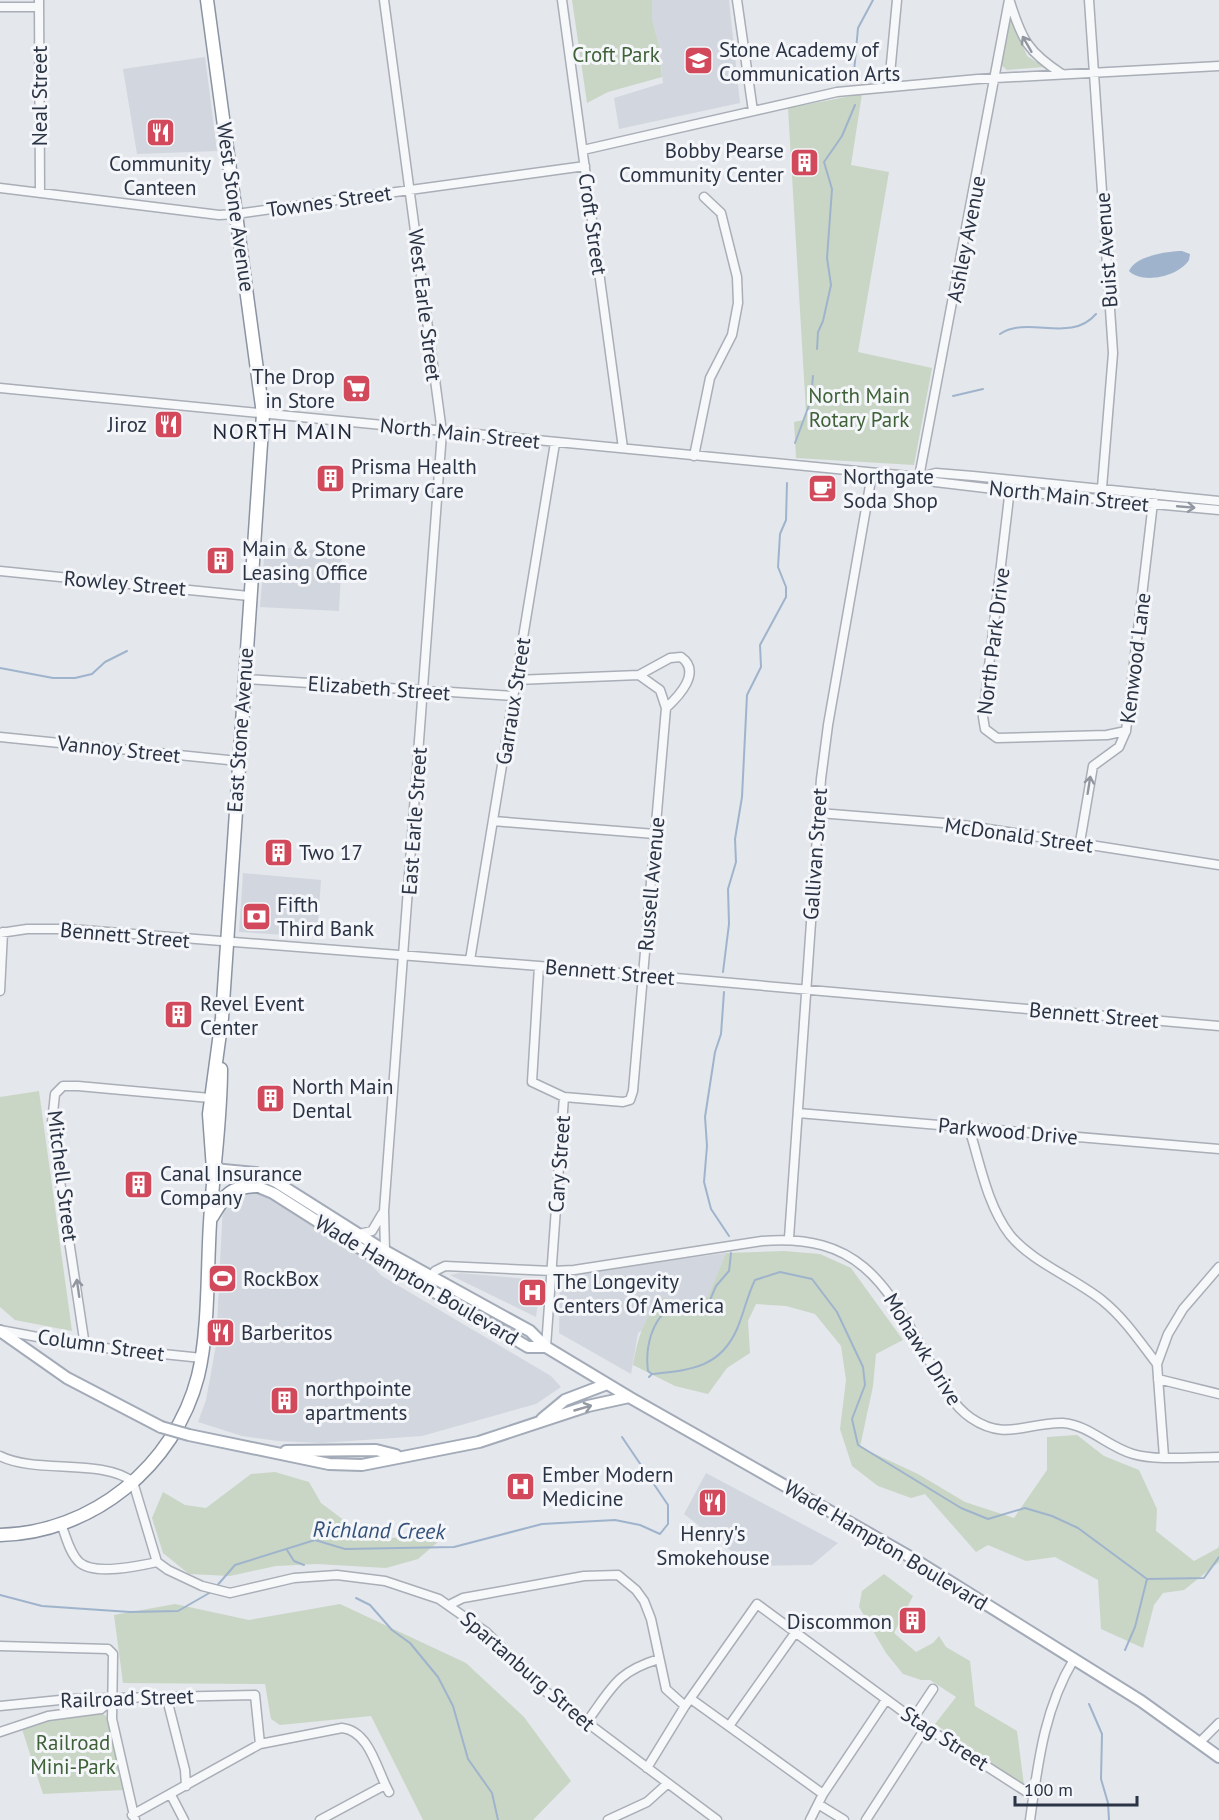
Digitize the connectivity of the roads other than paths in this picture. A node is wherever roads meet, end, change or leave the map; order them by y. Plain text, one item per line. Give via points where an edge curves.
1 (207, 0) edge
2 (384, 0) edge
3 (562, 0) edge
4 (737, 0) edge
5 (897, 0) edge
6 (1009, 0) edge
7 (1089, 0) edge
8 (39, 4) edge
9 (0, 7) edge
10 (1219, 66) edge
11 (1094, 73) junction
12 (1062, 74) junction
13 (996, 78) junction
14 (889, 86) junction
15 (753, 111) junction
16 (583, 150) junction
17 (585, 166) junction
18 (0, 188) edge
19 (410, 190) junction
20 (40, 193) junction
21 (704, 197) dead end
22 (236, 214) junction
23 (0, 388) edge
24 (263, 414) junction
25 (442, 432) junction
26 (555, 442) junction
27 (623, 448) junction
28 (694, 456) junction
29 (872, 474) junction
30 (919, 477) junction
31 (1011, 480) junction
32 (1102, 489) junction
33 (1011, 491) junction
34 (1154, 494) junction
35 (1101, 500) junction
36 (1219, 501) edge
37 (1153, 504) junction
38 (1219, 510) edge
39 (0, 571) edge
40 (249, 596) junction
41 (639, 675) junction
42 (244, 679) junction
43 (516, 680) junction
44 (424, 690) junction
45 (513, 696) junction
46 (666, 708) junction
47 (1126, 731) junction
48 (0, 737) edge
49 (238, 761) junction
50 (819, 813) junction
51 (493, 821) junction
52 (656, 834) junction
53 (1080, 843) junction
54 (1219, 865) edge
55 (1, 933) edge
56 (226, 944) junction
57 (404, 955) junction
58 (470, 960) junction
59 (539, 966) junction
60 (642, 975) junction
61 (805, 990) junction
62 (0, 991) edge
63 (1219, 1026) edge
64 (219, 1046) junction
65 (564, 1097) junction
66 (210, 1098) junction
67 (798, 1113) junction
68 (969, 1128) junction
69 (1219, 1149) edge
70 (213, 1169) junction
71 (258, 1186) junction
72 (384, 1211) junction
73 (210, 1221) junction
74 (359, 1234) junction
75 (789, 1238) junction
76 (385, 1251) junction
77 (1219, 1267) edge
78 (552, 1271) junction
79 (431, 1277) junction
80 (425, 1287) junction
81 (0, 1330) edge
82 (85, 1346) junction
83 (546, 1347) junction
84 (202, 1358) junction
85 (1157, 1364) junction
86 (1158, 1379) junction
87 (607, 1384) junction
88 (1219, 1394) edge
89 (629, 1397) junction
90 (537, 1423) junction
91 (362, 1450) junction
92 (271, 1453) junction
93 (0, 1456) edge
94 (399, 1456) junction
95 (1164, 1456) junction
96 (1219, 1457) edge
97 (304, 1459) junction
98 (133, 1482) junction
99 (62, 1524) junction
100 (0, 1535) edge
101 (157, 1562) junction
102 (449, 1605) junction
103 (795, 1633) junction
104 (0, 1646) edge
105 (659, 1659) junction
106 (1074, 1659) junction
107 (933, 1689) dead end
108 (691, 1698) junction
109 (112, 1700) junction
110 (886, 1700) junction
111 (0, 1706) edge
112 (685, 1706) junction
113 (169, 1707) dead end
114 (913, 1719) junction
115 (586, 1723) junction
116 (1219, 1723) edge
117 (729, 1726) junction
118 (926, 1727) junction
119 (0, 1732) edge
120 (1199, 1743) junction
121 (260, 1744) junction
122 (1219, 1757) edge
123 (647, 1768) junction
124 (667, 1784) junction
125 (186, 1786) junction
126 (823, 1794) junction
127 (171, 1795) junction
128 (1033, 1796) junction
129 (818, 1804) junction
130 (134, 1817) edge
131 (184, 1820) edge
132 (320, 1820) edge
133 (608, 1820) edge
134 (717, 1820) edge
135 (810, 1820) edge
136 (844, 1820) edge
137 (866, 1820) edge
138 (1030, 1820) edge

1 - 22 highway, West Stone Avenue
2 - 19 street, West Earle Street
3 - 16 street, Croft Street
4 - 15 street
5 - 14 street
12 -> 6 street, Ashley Avenue via 1038,59 1029,48
6 - 13 street, Ashley Avenue
7 - 11 street, Buist Avenue
8 - 9 street
8 - 20 street, Neal Street
10 - 11 street
11 - 12 street
11 - 32 street, Buist Avenue via 1113,353
12 - 13 street
13 - 14 street
13 - 30 street, Ashley Avenue
14 - 15 street via 837,92
15 - 16 street
16 - 17 street, Croft Street
17 - 19 street, Townes Street
17 - 27 street, Croft Street
18 - 20 street, Townes Street
19 - 22 street, Townes Street
19 - 25 street, West Earle Street
20 - 22 street, Townes Street
21 - 28 street via 721,213 737,277 738,303 732,335 710,378
22 - 24 highway, West Stone Avenue
23 - 24 street, North Main Street
24 - 25 street, North Main Street
24 - 40 highway, East Stone Avenue
25 - 26 street, North Main Street
25 - 44 street, East Earle Street
26 - 27 street, North Main Street
26 - 43 street, Garraux Street
27 - 28 street, North Main Street
28 - 29 street, North Main Street
29 - 30 street, North Main Street
29 - 50 street, Gallivan Street via 828,725
30 - 31 street, North Main Street via 936,473
30 - 33 street, North Main Street
31 - 32 street, North Main Street
31 - 33 street, North Park Drive
32 - 34 street, North Main Street
32 - 35 street, Buist Avenue
33 - 35 street, North Main Street
33 - 47 street, North Park Drive via 983,717 985,729 997,738
34 - 36 street, North Main Street
34 - 37 street, Kenwood Lane
35 - 37 street, North Main Street
37 -> 38 street, North Main Street
37 - 47 street, Kenwood Lane
39 - 40 street, Rowley Street
40 - 42 highway, East Stone Avenue
41 - 43 street
41 - 46 street via 660,690
41 - 46 street via 676,656 686,660 690,670 686,685
42 - 44 street, Elizabeth Street
42 - 49 highway, East Stone Avenue
43 - 45 street, Garraux Street
44 - 45 street, Elizabeth Street
44 - 57 street, East Earle Street
45 - 51 street, Garraux Street
46 - 52 street, Russell Avenue
53 -> 47 street, Kenwood Lane via 1093,766 1119,747
48 - 49 street, Vannoy Street
49 - 56 highway, East Stone Avenue
50 - 53 street, McDonald Street via 956,824
50 - 61 street, Gallivan Street
51 - 52 street
51 - 58 street, Garraux Street
52 - 60 street, Russell Avenue
53 - 54 street, McDonald Street
55 - 56 street, Bennett Street via 70,929
55 - 62 street
56 - 57 street, Bennett Street
56 - 64 highway, East Stone Avenue
57 - 58 street, Bennett Street
57 - 72 street, East Earle Street
58 - 59 street, Bennett Street
59 - 60 street, Bennett Street
59 - 65 street, Cary Street via 531,1077 536,1086
60 - 61 street, Bennett Street
60 - 65 street, Russell Avenue via 630,1100
61 - 63 street, Bennett Street
61 - 67 street, Gallivan Street
64 - 66 highway, East Stone Avenue
64 - 70 highway, East Stone Avenue via 221,1103
65 - 78 street, Cary Street
66 - 70 highway, East Stone Avenue
82 -> 66 street, Mitchell Street via 52,1122 53,1101 59,1088 78,1086
67 - 68 street, Parkwood Drive
67 - 75 street, Gallivan Street
68 - 69 street, Parkwood Drive
68 - 85 street via 994,1210 1010,1236 1103,1301 1127,1323
70 - 71 main road, Wade Hampton Boulevard
70 - 73 highway, East Stone Avenue
70 - 74 main road, Wade Hampton Boulevard via 256,1173
71 - 73 highway via 238,1187 221,1201
71 - 80 main road, Wade Hampton Boulevard
72 - 74 street via 372,1231
72 - 76 street, East Earle Street
73 - 84 highway, East Stone Avenue
74 - 76 main road, Wade Hampton Boulevard
75 - 78 street, Mohawk Drive
75 - 95 street, Mohawk Drive via 829,1245 854,1259 881,1282 902,1311 945,1389 973,1419 1011,1431 1047,1424 1075,1425 1135,1455
76 - 79 main road, Wade Hampton Boulevard
77 - 85 street via 1183,1309
78 - 79 street, Mohawk Drive via 445,1266
78 - 83 street, Cary Street
79 - 80 street
79 - 83 main road, Wade Hampton Boulevard via 530,1331
80 - 83 main road, Wade Hampton Boulevard via 528,1347
81 - 82 street, Column Street
81 - 92 main road, bridge via 41,1362 92,1393 161,1427
82 - 84 street, Column Street
83 - 87 main road, Wade Hampton Boulevard
84 - 98 highway, East Stone Avenue via 184,1415 168,1444
85 - 86 street
86 - 88 street
86 - 95 street
87 - 89 main road, Wade Hampton Boulevard
87 - 90 main road via 565,1400
90 -> 89 main road
89 - 106 main road, Wade Hampton Boulevard via 912,1558
90 - 94 main road via 479,1442
91 - 92 main road
91 - 94 main road
91 - 97 main road via 361,1457 354,1459
92 - 97 main road
93 - 98 street via 114,1473
94 - 97 main road via 362,1465
95 - 96 street, Mohawk Drive
98 - 99 highway, East Stone Avenue via 103,1504
98 - 101 street
99 - 100 highway, East Stone Avenue
99 - 101 street via 70,1548 79,1562 88,1567
101 - 102 street, Spartanburg Street via 220,1591 237,1592 308,1576 353,1575 404,1585
102 - 105 street via 480,1594 584,1576 618,1575 644,1602
102 - 115 street, Spartanburg Street via 486,1632 542,1688
103 - 108 street, Stag Street via 757,1604
103 - 110 street, Stag Street
103 - 117 street
104 - 109 street via 108,1649 113,1654
105 - 112 street via 668,1693
105 - 115 street via 630,1669 620,1677
106 - 120 main road, Wade Hampton Boulevard
106 - 128 street via 1044,1727
107 - 114 street
108 - 112 street
108 - 117 street
109 - 111 street, Railroad Street via 70,1699
109 - 119 street via 101,1709 48,1716
109 - 121 street, Railroad Street via 255,1695
109 - 130 street via 112,1719
110 - 114 street, Stag Street
110 - 126 street
112 - 123 street
113 - 125 street
114 - 118 street, Stag Street
115 - 123 street, Spartanburg Street
116 - 120 street
117 - 126 street
118 - 128 street, Stag Street
118 - 137 street
120 - 122 main road, Wade Hampton Boulevard
121 - 125 street
121 - 132 street via 329,1730 353,1730 365,1742 387,1789
123 - 124 street, Spartanburg Street
124 - 133 street via 647,1802
124 - 134 street, Spartanburg Street
125 - 127 street
126 - 129 street
127 - 130 street
127 - 131 street
128 - 138 street
129 - 135 street
129 - 136 street

